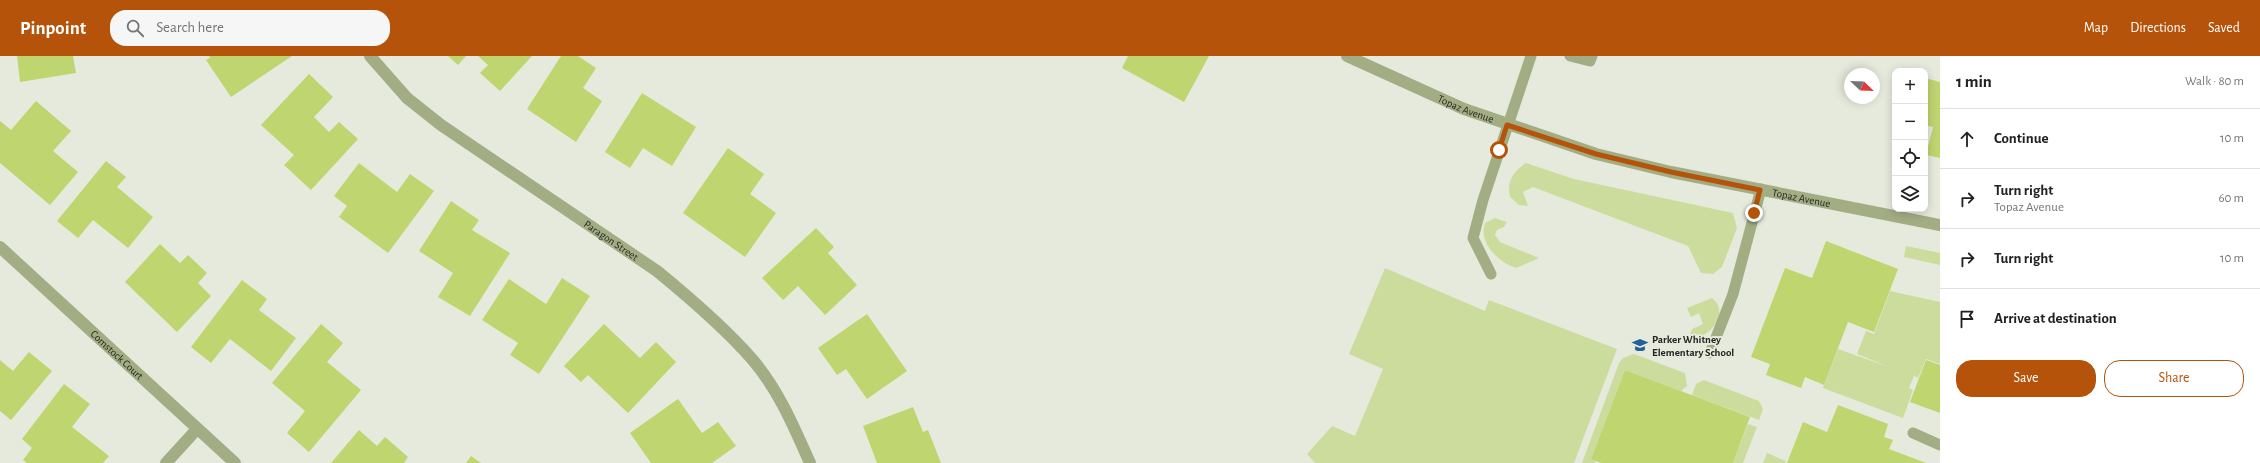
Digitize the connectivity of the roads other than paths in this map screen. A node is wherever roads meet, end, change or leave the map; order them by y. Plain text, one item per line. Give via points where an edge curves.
1 (370, 56) edge
2 (1347, 56) edge
3 (1531, 56) edge
4 (1570, 56) edge
5 (1592, 56) edge
6 (1361, 59) edge
7 (1507, 125) junction
8 (1760, 190) junction
9 (1940, 225) edge
10 (0, 246) edge
11 (1490, 274) dead end
12 (1710, 353) dead end
13 (197, 429) junction
14 (1913, 433) dead end
15 (1940, 445) edge
16 (166, 463) edge
17 (235, 463) edge
18 (810, 463) edge

1 - 18 street, Paragon Street via 407,98 441,125 658,271 688,297 752,360 777,394
2 - 6 street, Topaz Avenue
3 - 7 lane
4 - 5 lane via 1590,61
6 - 7 street, Topaz Avenue via 1444,100
7 - 8 street, Topaz Avenue via 1596,154
7 - 11 lane via 1473,238
8 - 9 street, Topaz Avenue
8 - 12 lane via 1733,294
10 - 13 street, Comstock Court
13 - 16 street
13 - 17 street, Comstock Court
14 - 15 lane

